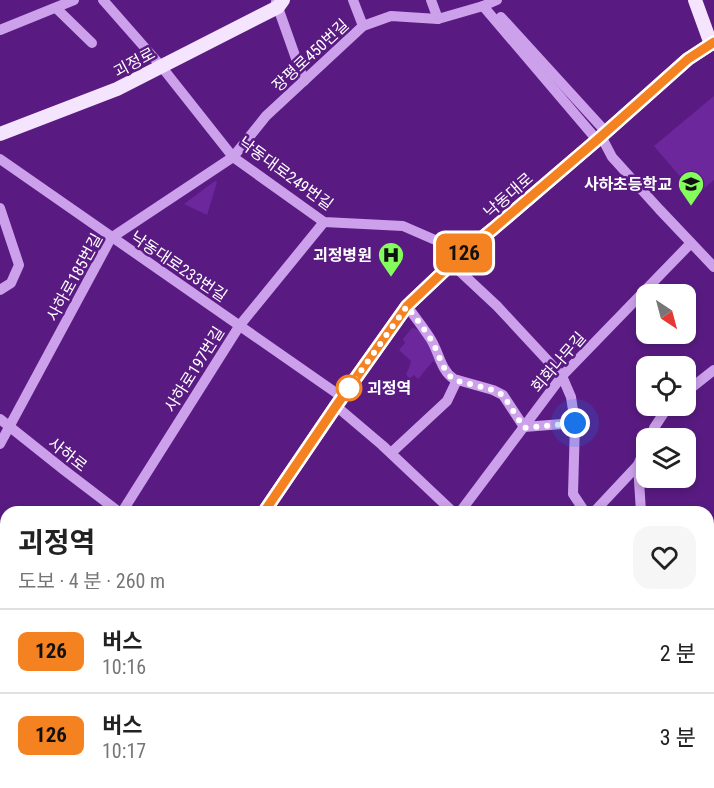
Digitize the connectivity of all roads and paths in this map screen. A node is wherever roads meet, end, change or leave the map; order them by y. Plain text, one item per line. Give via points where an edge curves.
1 (74, 0) edge
2 (103, 0) edge
3 (353, 0) edge
4 (431, 0) edge
5 (695, 0) edge
6 (279, 2) edge
7 (489, 3) edge
8 (56, 8) junction
9 (438, 19) junction
10 (363, 26) junction
11 (0, 30) edge
12 (92, 43) dead end
13 (712, 43) edge
14 (161, 66) junction
15 (304, 81) junction
16 (1, 129) edge
17 (601, 136) junction
18 (233, 157) junction
19 (0, 159) edge
20 (0, 208) edge
21 (324, 222) junction
22 (111, 238) junction
23 (691, 243) junction
24 (457, 259) junction
25 (714, 267) edge
26 (0, 290) edge
27 (407, 306) junction
28 (240, 326) junction
29 (714, 370) edge
30 (562, 375) junction
31 (457, 380) junction
32 (696, 384) edge
33 (339, 402) junction
34 (0, 419) edge
35 (575, 423) junction
36 (9, 427) junction
37 (524, 428) junction
38 (0, 444) edge
39 (391, 453) junction
40 (636, 467) edge
41 (639, 488) edge
42 (112, 506) edge
43 (125, 506) edge
44 (268, 506) edge
45 (447, 506) edge
46 (465, 506) edge
47 (581, 506) edge
48 (600, 506) edge
49 (641, 506) edge

1 - 8 street
2 - 14 street, 낙동대로249번길
3 - 10 street
4 - 9 street
5 - 13 main road
6 - 14 main road, 괴정로
6 - 15 street, 괴정로
7 - 9 street, 장평로450번길
7 - 17 street
8 - 11 street
8 - 12 street
9 - 10 street, 장평로450번길 via 391,16
10 - 15 street, 장평로450번길
13 - 17 main road, 낙동대로 via 688,59
14 - 16 main road, 괴정로 via 117,90
14 - 18 street, 낙동대로249번길
15 - 18 street, 장평로450번길 via 266,116
17 - 23 street via 612,157
17 - 24 main road, 낙동대로
18 - 21 street, 낙동대로249번길
18 - 22 street, 사하로185번길
19 - 22 street, 낙동대로233번길
20 - 26 street via 19,265 11,283
21 - 24 street, 낙동대로249번길 via 403,226 449,246
21 - 28 street, 사하로197번길
22 - 28 street, 낙동대로233번길
22 - 36 street, 사하로185번길
23 - 25 street
23 - 30 street, 회화나무길
24 - 27 main road, 낙동대로
24 - 30 street, 낙동대로249번길
27 - 31 street via 432,340 449,376
27 - 33 main road, 낙동대로
28 - 33 street, 낙동대로233번길
28 - 43 street, 사하로197번길
29 - 32 street
30 - 35 street
30 - 37 street, 회화나무길
31 - 37 street via 503,395
31 - 39 street via 447,401
33 - 39 street, 낙동대로233번길
33 - 44 main road, 낙동대로
34 - 36 street, 사하로
35 - 37 street
35 - 47 street via 573,494
36 - 38 street, 사하로185번길
36 - 42 street, 사하로
37 - 46 street, 회화나무길
39 - 45 street, 낙동대로233번길
40 - 48 street
41 - 49 street

